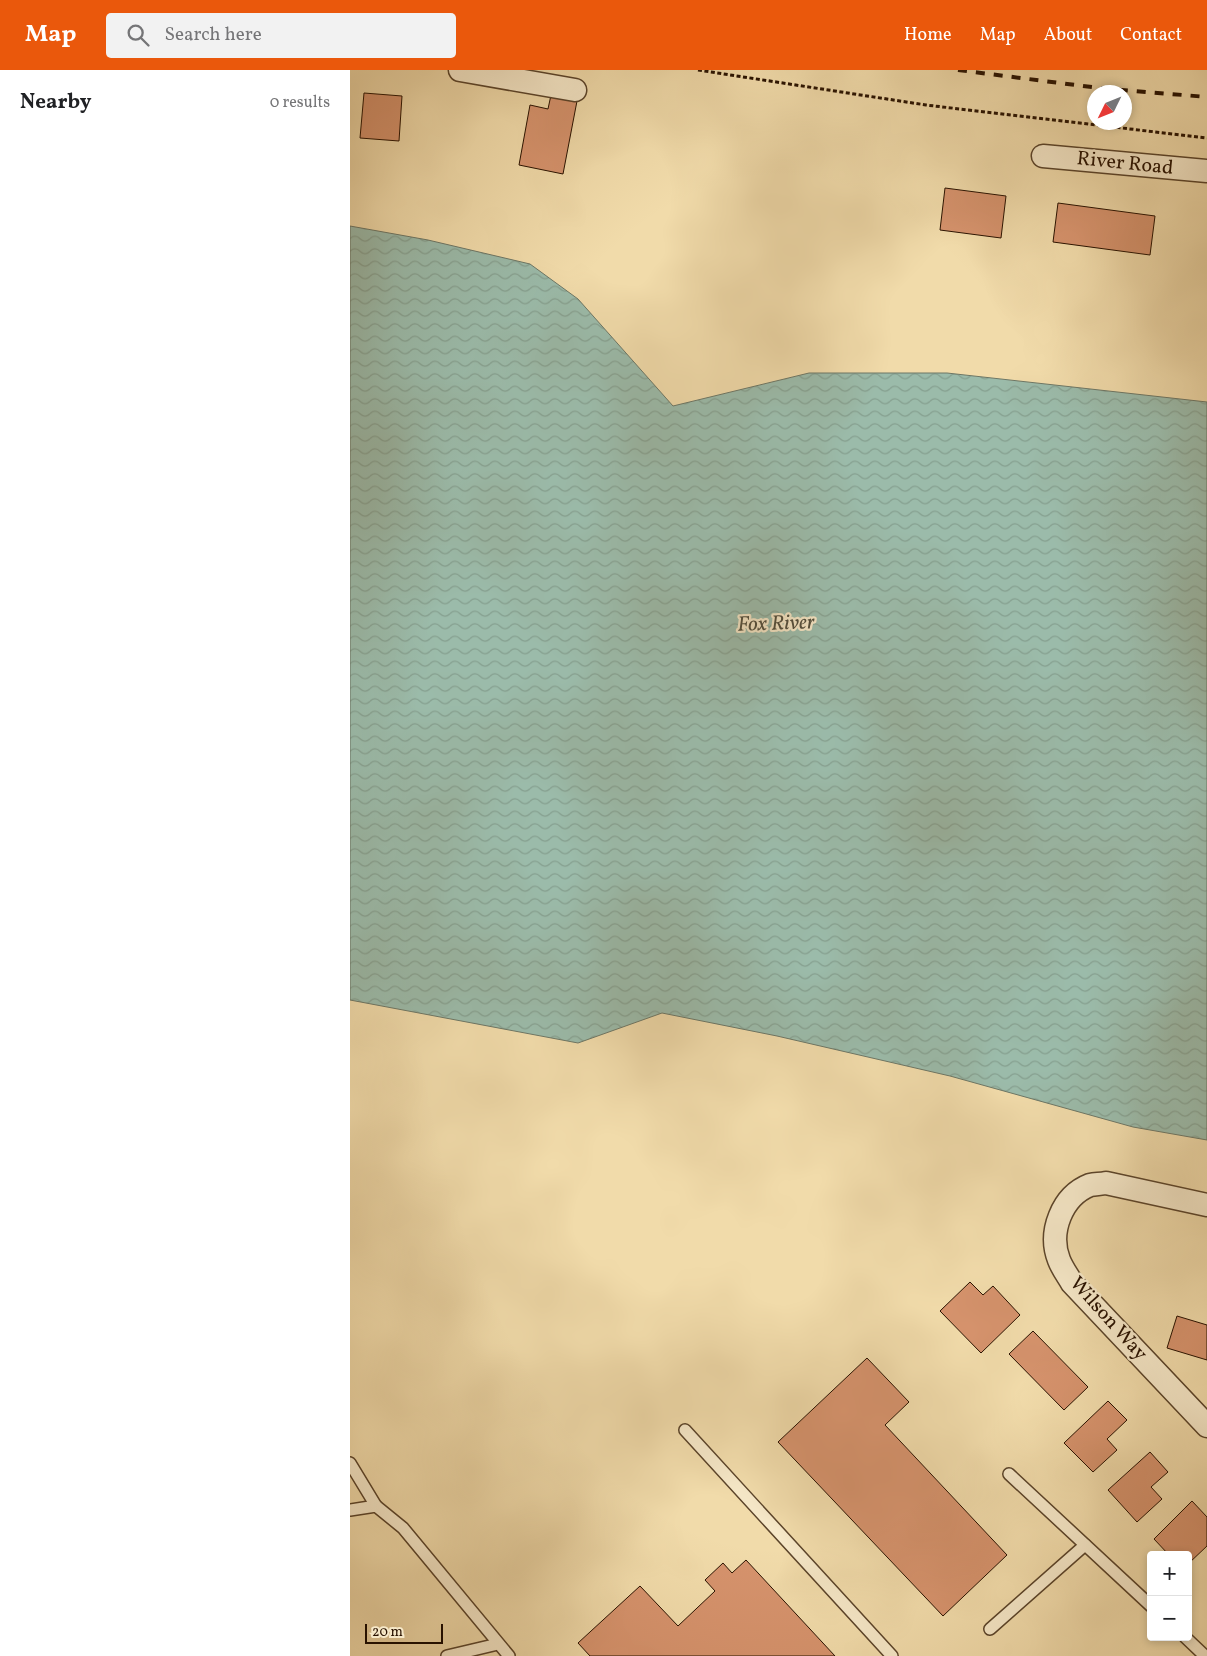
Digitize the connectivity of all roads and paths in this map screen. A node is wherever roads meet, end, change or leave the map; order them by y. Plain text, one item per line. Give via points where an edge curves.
1 (460, 70) edge
2 (698, 70) edge
3 (575, 90) dead end
4 (1207, 138) edge
5 (1044, 156) dead end
6 (1207, 171) edge
7 (1207, 1205) edge
8 (1207, 1426) edge
9 (685, 1430) dead end
10 (350, 1462) edge
11 (1009, 1474) dead end
12 (376, 1506) junction
13 (350, 1510) edge
14 (1085, 1545) junction
15 (1147, 1602) edge
16 (990, 1629) dead end
17 (1189, 1641) edge
18 (498, 1644) junction
19 (447, 1656) edge
20 (509, 1656) edge
21 (892, 1656) edge
22 (1205, 1656) edge

1 - 3 street
2 - 4 path via 926,105
5 - 6 street, River Road
7 - 8 street, Wilson Way via 1106,1183 1090,1185 1074,1196 1061,1213 1054,1234 1058,1260 1072,1283
9 - 21 lane
10 - 12 lane
11 - 14 lane
12 - 13 lane
12 - 18 lane via 403,1528
14 - 15 lane
14 - 16 lane
17 - 22 lane
18 - 19 lane
18 - 20 lane

